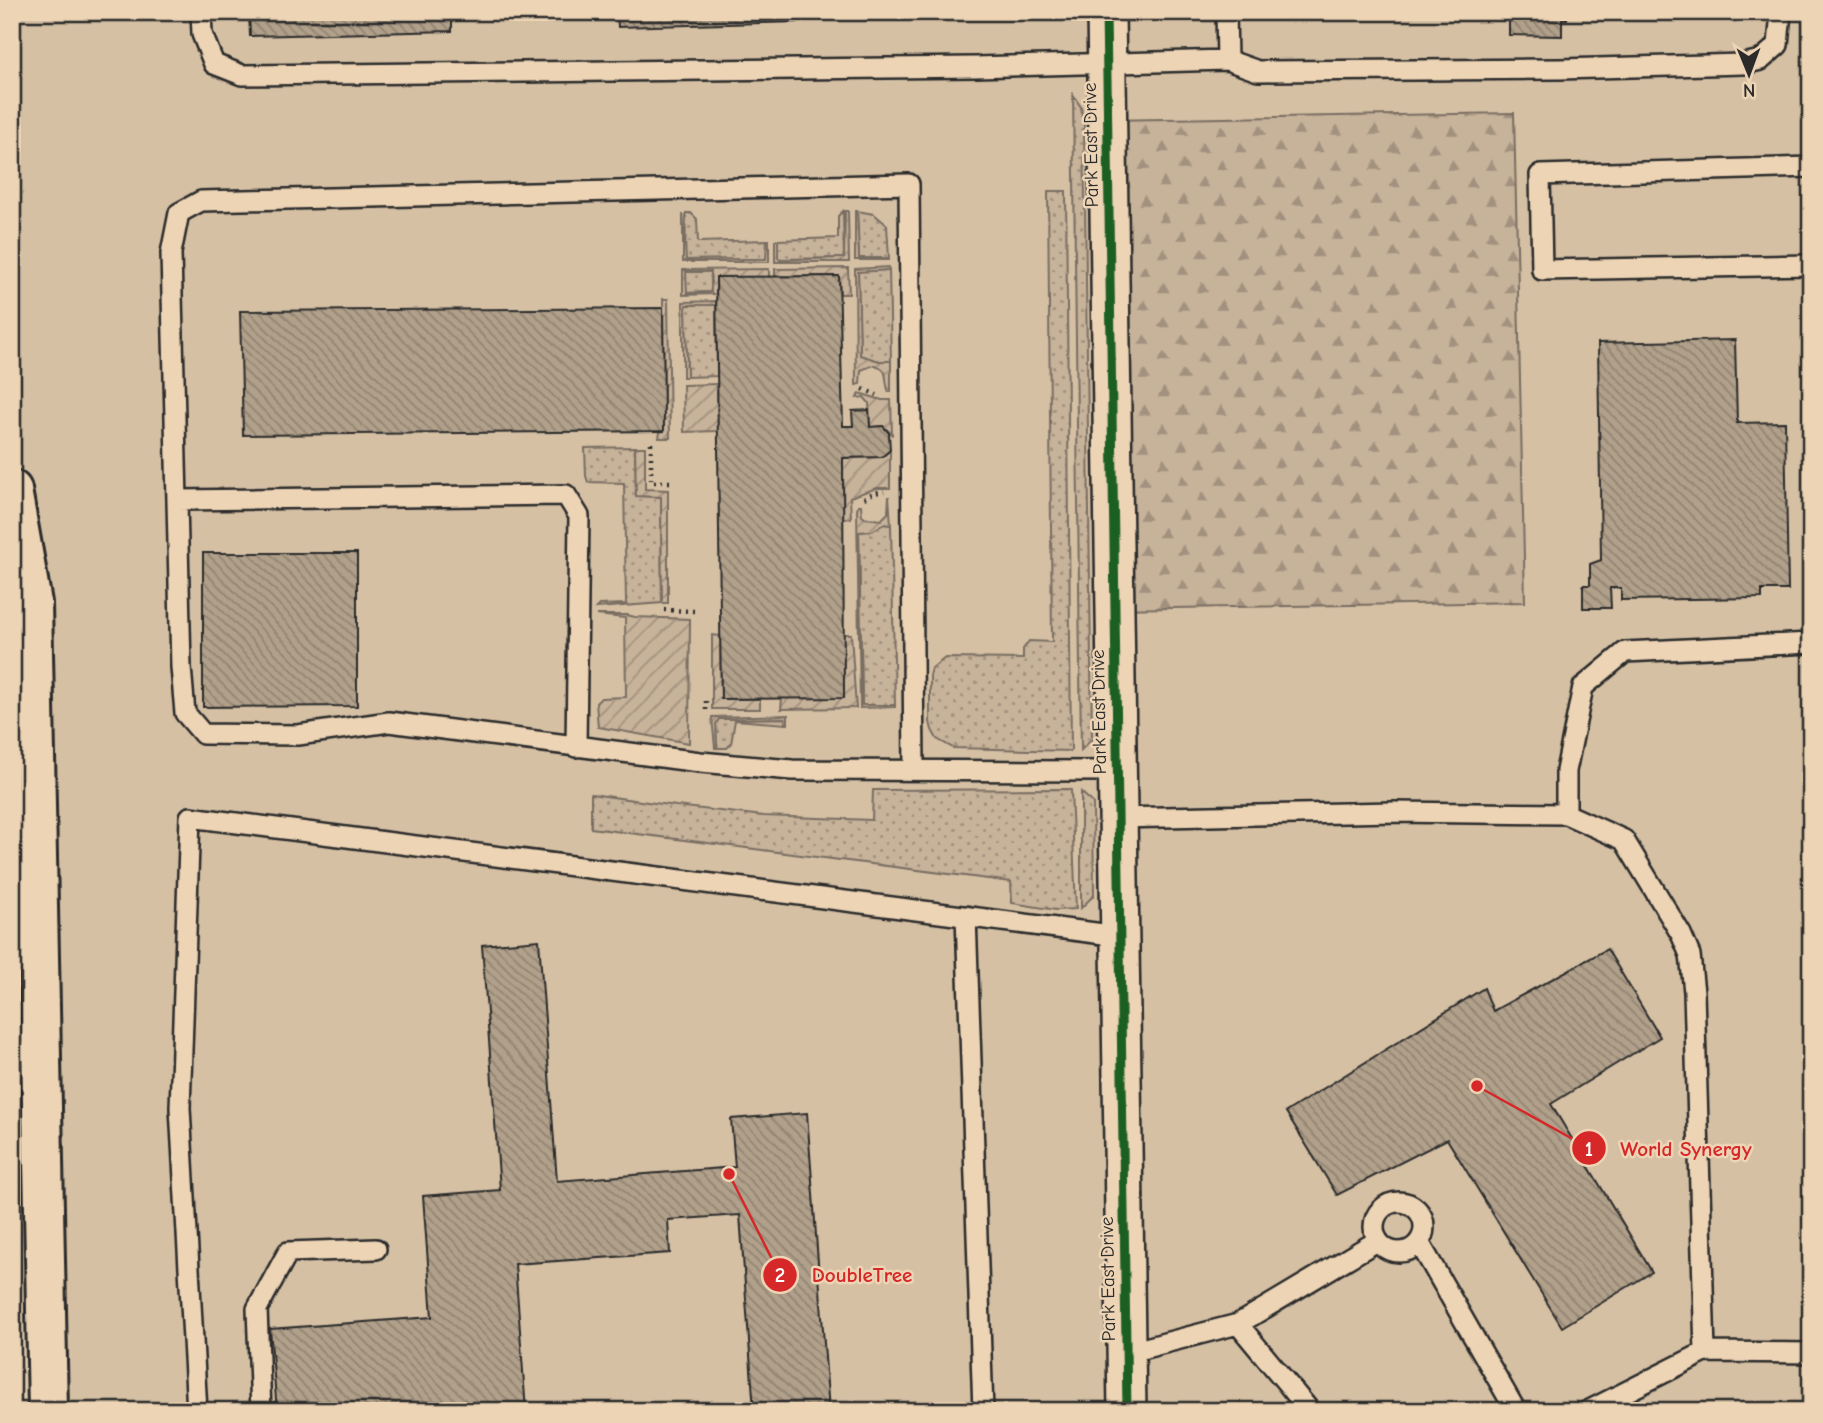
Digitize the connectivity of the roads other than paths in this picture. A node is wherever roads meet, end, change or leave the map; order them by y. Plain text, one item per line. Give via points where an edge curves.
1 (201, 12) edge
2 (1106, 12) edge
3 (1226, 12) edge
4 (1781, 12) edge
5 (1227, 60) junction
6 (1106, 65) junction
7 (1811, 167) edge
8 (1811, 265) edge
9 (12, 490) edge
10 (178, 500) junction
11 (1811, 643) edge
12 (576, 747) junction
13 (915, 769) junction
14 (1117, 772) junction
15 (1566, 814) junction
16 (1117, 818) junction
17 (966, 916) junction
18 (1119, 936) junction
19 (1377, 1241) junction
20 (1419, 1242) junction
21 (376, 1249) dead end
22 (1238, 1324) junction
23 (1705, 1352) junction
24 (1126, 1353) junction
25 (1811, 1353) edge
26 (48, 1411) edge
27 (197, 1411) edge
28 (261, 1411) edge
29 (983, 1411) edge
30 (1127, 1411) edge
31 (1310, 1411) edge
32 (1516, 1411) edge
33 (1588, 1411) edge

1 - 6 lane via 202,34 214,64 242,75
2 - 6 street, Park East Drive
3 - 5 lane
4 - 5 lane via 1778,45 1761,60 1743,64 1258,71
5 - 6 lane
6 - 14 street, Park East Drive
7 - 8 lane via 1541,175 1542,270
9 - 26 highway via 32,603
10 - 12 lane via 181,667 186,713 202,734 298,735 389,722
10 - 12 lane via 566,495 579,516
10 - 13 lane via 171,253 179,213 201,201 909,184
11 - 15 lane via 1625,652 1583,687 1566,771
12 - 13 lane via 792,770
13 - 14 lane
14 - 16 street, Park East Drive
15 - 16 lane via 1394,812
15 - 23 lane via 1624,840 1690,954
16 - 18 street, Park East Drive
17 - 18 lane
17 - 27 lane via 190,817 180,1108
17 - 29 lane
18 - 24 street, Park East Drive
19 - 20 lane via 1398,1252
19 - 20 lane via 1376,1216 1387,1204 1404,1202 1418,1211 1424,1226
19 - 22 lane
20 - 32 lane
21 - 28 lane via 288,1252 257,1309
22 - 24 lane
22 - 31 lane
23 - 25 lane
23 - 33 lane
24 - 30 street, Park East Drive

